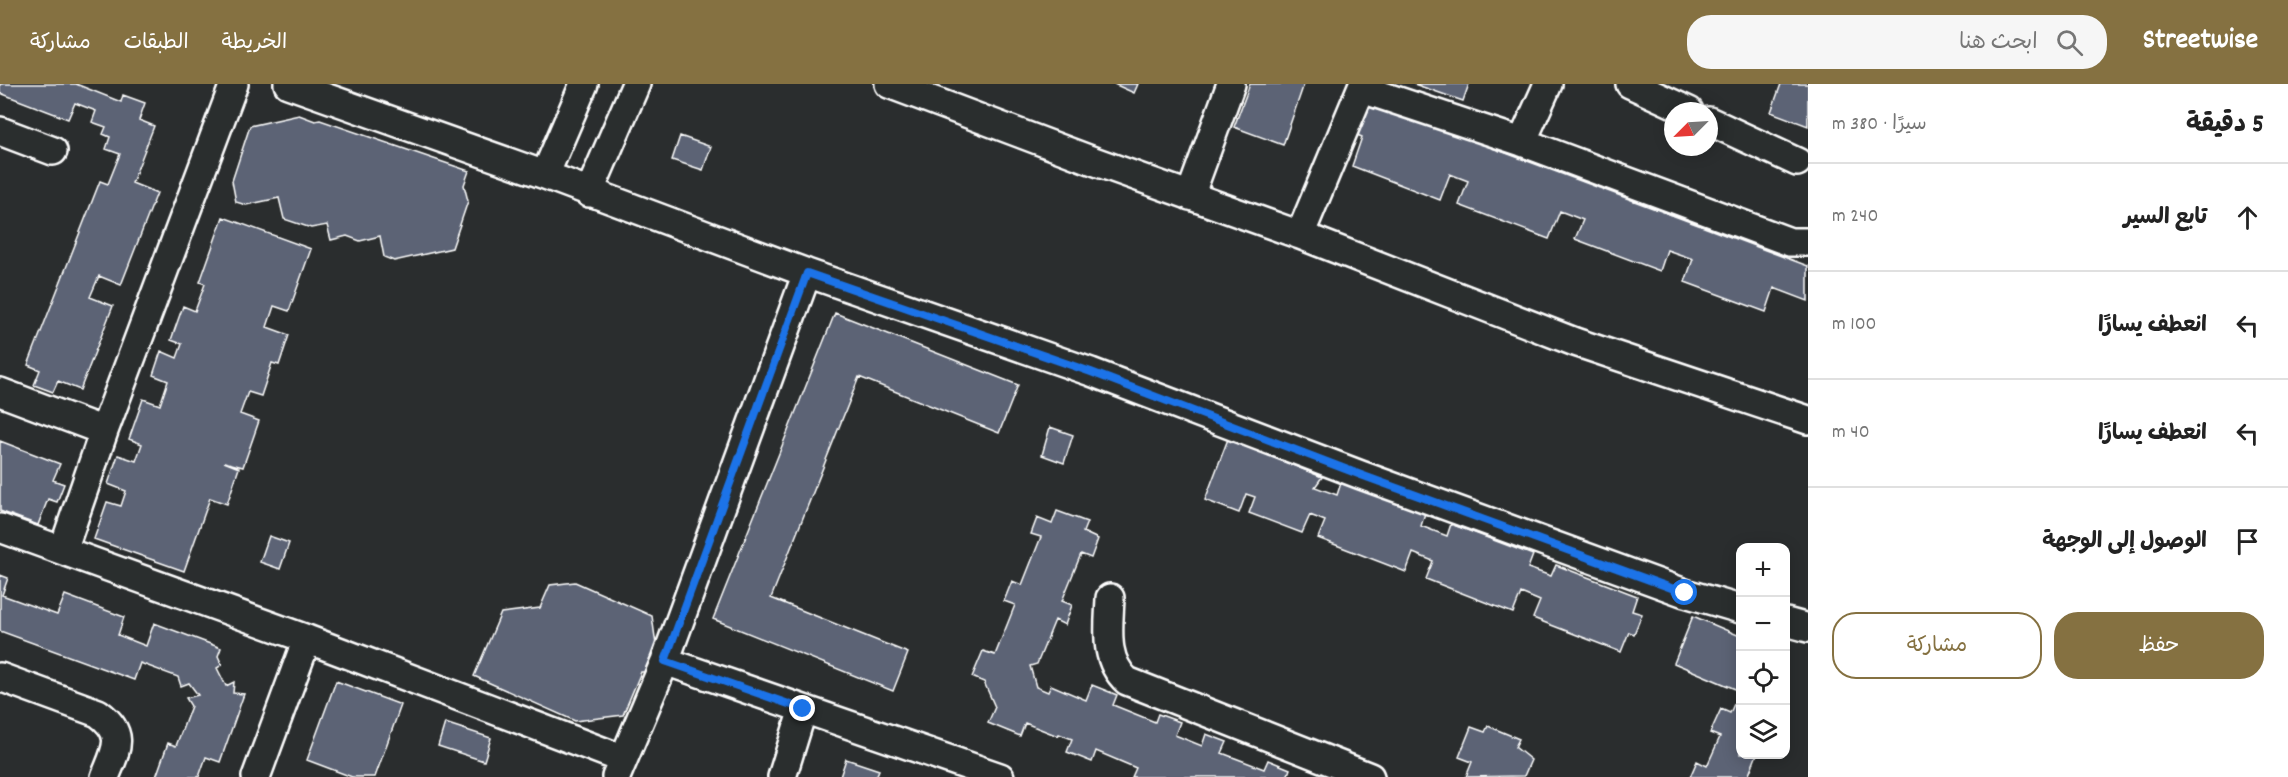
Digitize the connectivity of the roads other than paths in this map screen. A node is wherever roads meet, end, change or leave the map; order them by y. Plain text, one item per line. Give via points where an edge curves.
1 (234, 84) edge
2 (288, 84) edge
3 (584, 84) edge
4 (636, 84) edge
5 (889, 84) edge
6 (1231, 84) edge
7 (1548, 84) edge
8 (1636, 85) edge
9 (1363, 86) edge
10 (1671, 102) edge
11 (1718, 125) edge
12 (0, 131) edge
13 (1522, 142) junction
14 (53, 151) dead end
15 (1797, 162) dead end
16 (544, 174) junction
17 (589, 193) junction
18 (1190, 196) junction
19 (1300, 235) junction
20 (1808, 242) edge
21 (807, 273) junction
22 (0, 392) edge
23 (1808, 420) edge
24 (104, 430) junction
25 (0, 528) edge
26 (63, 550) junction
27 (1110, 598) dead end
28 (1736, 608) edge
29 (1790, 623) edge
30 (1808, 628) edge
31 (307, 639) junction
32 (665, 661) junction
33 (0, 677) edge
34 (803, 709) junction
35 (619, 768) edge
36 (105, 777) edge
37 (256, 777) edge
38 (782, 777) edge
39 (1000, 777) edge
40 (1370, 777) edge

1 - 24 street
2 - 16 street
3 - 16 street
4 - 17 street
5 - 18 street
6 - 18 street
7 - 13 street
8 - 10 street
9 - 13 street
9 - 19 street
11 - 15 street
12 - 14 street
13 - 20 street via 1790,242
16 - 17 street
17 - 21 street
18 - 19 street
19 - 23 street via 1575,342
21 - 28 street via 1091,372 1674,589
21 - 32 street
22 - 24 street
24 - 26 street
25 - 26 street
26 - 31 street
27 - 40 street via 1110,655 1118,673 1127,681
29 - 30 street
31 - 35 street
31 - 37 street
32 - 34 street
32 - 35 street
33 - 36 street via 107,719 118,746
34 - 38 street
34 - 39 street

